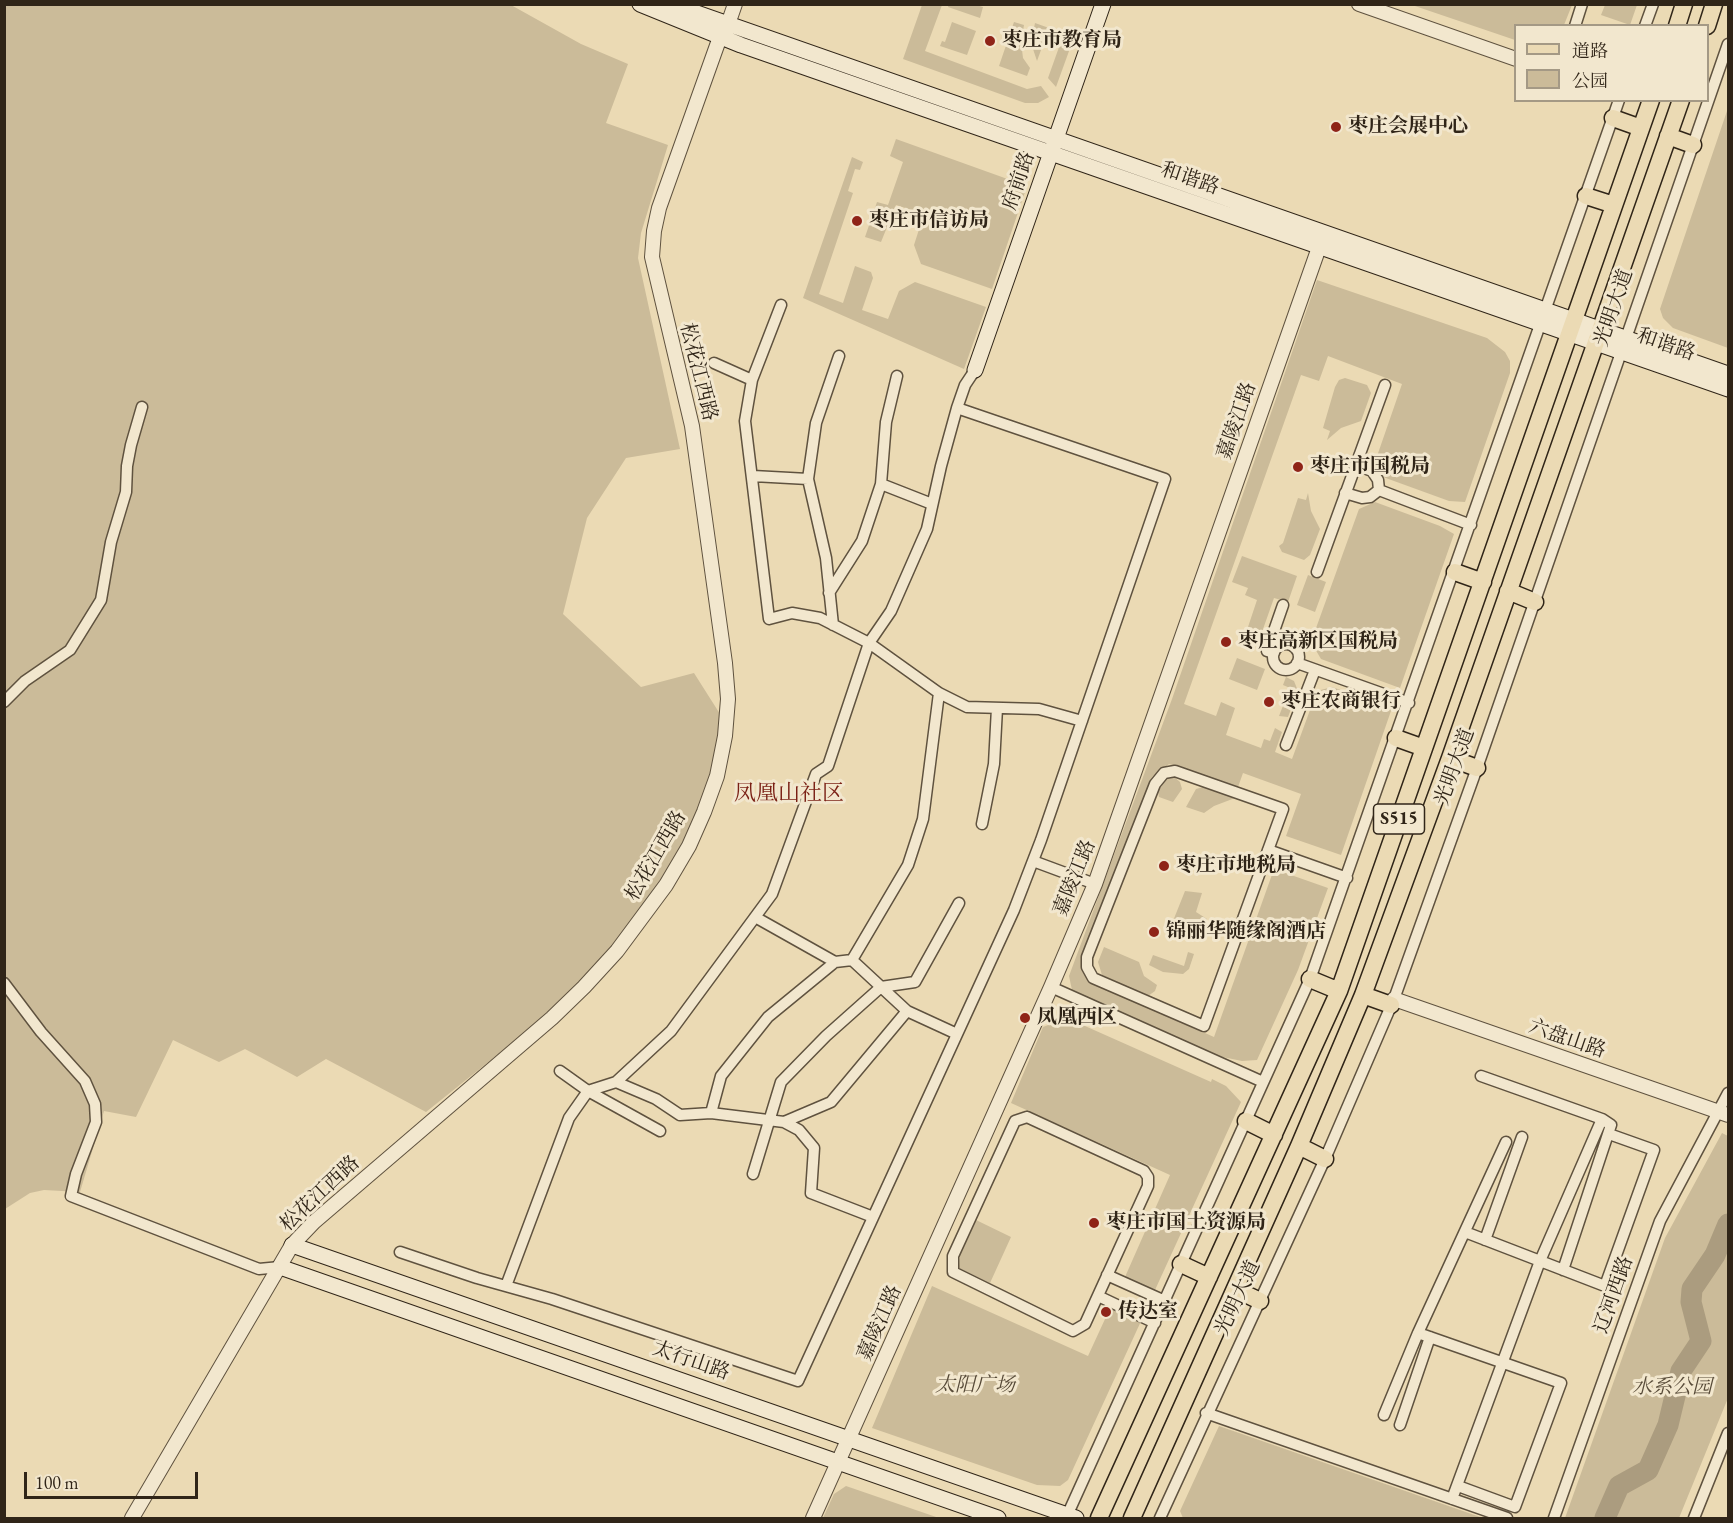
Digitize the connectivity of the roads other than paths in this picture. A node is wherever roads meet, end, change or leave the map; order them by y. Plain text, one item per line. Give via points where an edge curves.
1 (640, 4) edge
2 (671, 4) edge
3 (735, 4) edge
4 (1103, 4) edge
5 (1359, 4) edge
6 (1582, 4) edge
7 (1653, 4) edge
8 (1684, 4) edge
9 (1714, 4) edge
10 (1576, 24) edge
11 (1646, 24) edge
12 (1678, 24) edge
13 (1708, 24) edge
14 (724, 34) junction
15 (1728, 44) edge
16 (1514, 59) edge
17 (1709, 99) edge
18 (1618, 102) edge
19 (1650, 102) edge
20 (1680, 102) edge
21 (1708, 102) edge
22 (1613, 118) junction
23 (1641, 128) junction
24 (1668, 136) junction
25 (1693, 145) junction
26 (1053, 146) junction
27 (1586, 196) junction
28 (1614, 205) junction
29 (1321, 240) junction
30 (781, 305) dead end
31 (1544, 317) junction
32 (1572, 327) junction
33 (1599, 336) junction
34 (1624, 345) junction
35 (839, 356) dead end
36 (714, 363) dead end
37 (975, 370) joint
38 (1728, 374) edge
39 (897, 376) dead end
40 (752, 380) junction
41 (1385, 385) dead end
42 (1728, 389) edge
43 (142, 407) dead end
44 (957, 408) junction
45 (1356, 465) junction
46 (753, 476) junction
47 (808, 479) junction
48 (881, 484) junction
49 (1379, 490) junction
50 (1345, 493) junction
51 (932, 504) junction
52 (1471, 525) junction
53 (1317, 572) dead end
54 (1455, 572) junction
55 (1483, 582) junction
56 (1509, 591) junction
57 (829, 593) junction
58 (1535, 602) junction
59 (1283, 605) dead end
60 (832, 625) junction
61 (869, 643) junction
62 (1274, 653) junction
63 (1297, 663) junction
64 (1315, 669) junction
65 (939, 693) junction
66 (4, 702) edge
67 (1409, 703) junction
68 (998, 708) junction
69 (1082, 721) junction
70 (1396, 738) junction
71 (1286, 745) dead end
72 (1424, 748) junction
73 (1450, 758) junction
74 (1477, 768) junction
75 (982, 824) dead end
76 (1268, 850) junction
77 (1033, 861) junction
78 (1347, 878) junction
79 (1095, 884) junction
80 (959, 903) dead end
81 (755, 917) junction
82 (852, 960) junction
83 (835, 962) junction
84 (1310, 979) junction
85 (4, 983) edge
86 (881, 987) junction
87 (1051, 987) junction
88 (1339, 991) junction
89 (1363, 995) junction
90 (1392, 1002) junction
91 (907, 1011) junction
92 (957, 1034) junction
93 (560, 1071) dead end
94 (1481, 1076) dead end
95 (616, 1082) junction
96 (1263, 1082) junction
97 (588, 1091) junction
98 (1728, 1093) edge
99 (711, 1113) junction
100 (1723, 1113) edge
101 (1602, 1119) junction
102 (769, 1120) junction
103 (1246, 1121) junction
104 (784, 1122) junction
105 (660, 1131) dead end
106 (1274, 1134) junction
107 (1609, 1134) junction
108 (1522, 1137) dead end
109 (1506, 1142) dead end
110 (1299, 1146) junction
111 (1325, 1160) junction
112 (753, 1174) dead end
113 (873, 1216) junction
114 (1465, 1232) junction
115 (1485, 1240) junction
116 (292, 1245) junction
117 (400, 1252) dead end
118 (1540, 1262) junction
119 (1181, 1264) junction
120 (280, 1267) junction
121 (1563, 1270) junction
122 (1107, 1275) junction
123 (1209, 1277) junction
124 (506, 1286) junction
125 (1235, 1289) junction
126 (1098, 1296) junction
127 (1165, 1301) junction
128 (1260, 1301) junction
129 (1155, 1323) junction
130 (1418, 1333) junction
131 (558, 1337) junction
132 (1430, 1337) junction
133 (550, 1362) junction
134 (1504, 1363) junction
135 (1206, 1413) junction
136 (1384, 1414) dead end
137 (1400, 1425) dead end
138 (1728, 1433) edge
139 (849, 1439) junction
140 (838, 1462) junction
141 (1458, 1486) junction
142 (1452, 1499) junction
143 (987, 1517) edge
144 (1070, 1517) edge
145 (132, 1518) edge
146 (813, 1518) edge
147 (1099, 1518) edge
148 (1132, 1518) edge
149 (1160, 1518) edge
150 (1507, 1518) edge
151 (1554, 1518) edge
152 (1694, 1518) edge

1 - 14 main road, 和谐路
2 - 14 main road, 和谐路
3 - 14 street, 松花江西路
4 - 26 main road, 府前路
5 - 16 street
6 - 10 street
7 - 11 street
8 - 12 main road
9 - 13 main road
14 - 26 main road, 和谐路
14 - 116 street, 松花江西路 via 660,208 652,257 692,426 725,663 728,699 717,776 689,846 666,885 617,951 552,1018
15 - 17 street, 光明大道 / S515
18 - 22 street, S515
19 - 23 main road, 光明大道 / S515
20 - 24 main road, 光明大道 / S515
21 - 25 street, 光明大道 / S515
22 - 23 main road
22 - 27 street, S515
23 - 28 main road, 光明大道 / S515
24 - 25 main road
24 - 33 main road, 光明大道 / S515
25 - 34 street, 光明大道 / S515
26 - 29 main road, 和谐路
26 - 37 main road, 府前路
27 - 28 main road
27 - 31 street, S515
28 - 32 main road, 光明大道 / S515
29 - 31 main road, 和谐路
29 - 79 street, 嘉陵江路
30 - 40 street
31 - 32 main road, 和谐路
31 - 52 street, S515
32 - 33 main road, 和谐路
32 - 55 main road, 光明大道 / S515
33 - 34 main road, 和谐路
33 - 56 main road, 光明大道 / S515
34 - 38 main road, 和谐路
34 - 42 main road, 和谐路
34 - 58 street, 光明大道 / S515
35 - 47 street via 816,423
36 - 40 street
37 - 44 street via 965,384
39 - 48 street via 885,422
40 - 46 street via 745,421
41 - 45 street
43 - 66 street via 101,600 70,650 25,681
44 - 51 street
44 - 69 street via 1165,479
45 - 49 street via 1372,471
45 - 50 street
46 - 47 street
46 - 60 street via 769,619 792,613 820,618
47 - 57 street via 826,558
48 - 51 street
48 - 57 street via 862,541
49 - 50 street via 1362,498
49 - 52 street
50 - 53 street
51 - 61 street via 927,529 891,611
52 - 54 street, S515
54 - 55 main road
54 - 67 street, S515
55 - 72 main road, 光明大道 / S515
56 - 58 main road
56 - 73 main road, 光明大道 / S515
57 - 60 street
58 - 74 street, 光明大道 / S515
59 - 62 street via 1267,651
60 - 61 street
61 - 65 street
61 - 81 street via 828,766 816,774 772,894
62 - 63 street via 1279,668 1292,669
62 - 63 street via 1282,645 1290,645 1298,654
63 - 64 street
64 - 67 street
64 - 71 street
65 - 68 street via 967,707
65 - 82 street via 923,819 908,865
67 - 70 street, S515
68 - 69 street via 1039,709
68 - 75 street via 994,764
69 - 77 street
70 - 72 main road
70 - 78 street, S515
72 - 88 main road, 光明大道 / S515
73 - 74 main road
73 - 89 main road, 光明大道 / S515
74 - 90 street, 光明大道 / S515
76 - 76 street via 1283,809 1175,771 1164,773 1155,784 1087,957 1087,968 1093,978 1204,1026
76 - 78 street
77 - 79 street
77 - 92 street
78 - 84 street, S515
79 - 87 street, 嘉陵江路
80 - 86 street via 915,982
81 - 83 street
81 - 95 street via 671,1031
82 - 83 street
82 - 86 street
83 - 99 street via 768,1017 721,1077
84 - 88 main road
84 - 96 street, S515
85 - 120 street via 85,1081 95,1104 96,1122 71,1196 259,1269
86 - 91 street
86 - 102 street via 781,1082
87 - 96 street
87 - 139 street, 嘉陵江路
88 - 106 main road, 光明大道 / S515
89 - 90 main road
89 - 110 main road, 光明大道 / S515
90 - 100 street, 六盘山路
90 - 111 street, 光明大道 / S515
91 - 92 street
91 - 104 street via 831,1102
92 - 113 street
93 - 97 street
94 - 101 street
95 - 97 street
95 - 99 street via 680,1115
96 - 103 street, S515
97 - 105 street
97 - 124 street via 569,1118
98 - 100 street, 辽河西路
99 - 102 street
100 - 151 street, 辽河西路 via 1655,1232
101 - 107 street via 1611,1125
101 - 118 street
102 - 104 street
102 - 112 street
103 - 106 main road
103 - 119 street, S515
104 - 113 street via 799,1130 814,1148 811,1193
106 - 123 main road, 光明大道 / S515
107 - 121 street
107 - 121 street via 1654,1150 1605,1286
108 - 115 street
109 - 114 street
110 - 111 main road
110 - 125 main road, 光明大道 / S515
111 - 128 street, 光明大道 / S515
113 - 124 street via 798,1382
114 - 115 street
114 - 130 street
115 - 118 street
116 - 120 street, 松花江西路
116 - 131 main road, 太行山路
117 - 124 street
118 - 121 street
118 - 134 street
119 - 123 main road
119 - 127 street, S515
120 - 133 main road
120 - 145 street, 松花江西路
122 - 126 street
122 - 126 street via 1148,1186 1148,1177 1144,1171 1027,1117 1015,1122 953,1256 952,1272 1073,1331 1085,1324
122 - 127 street
123 - 147 main road, 光明大道 / S515
125 - 128 main road
125 - 148 main road, 光明大道 / S515
126 - 129 street
127 - 129 street, S515
128 - 135 street, 光明大道 / S515
129 - 144 street, S515
130 - 132 street
130 - 136 street
131 - 133 main road
131 - 139 main road, 太行山路
132 - 134 street
132 - 137 street
133 - 140 main road
134 - 141 street
134 - 141 street via 1561,1383 1515,1507
135 - 142 street
135 - 149 street, 光明大道 / S515
138 - 152 street
139 - 140 street, 嘉陵江路
139 - 144 main road, 太行山路
140 - 143 main road
140 - 146 street, 嘉陵江路
141 - 142 street
142 - 150 street

